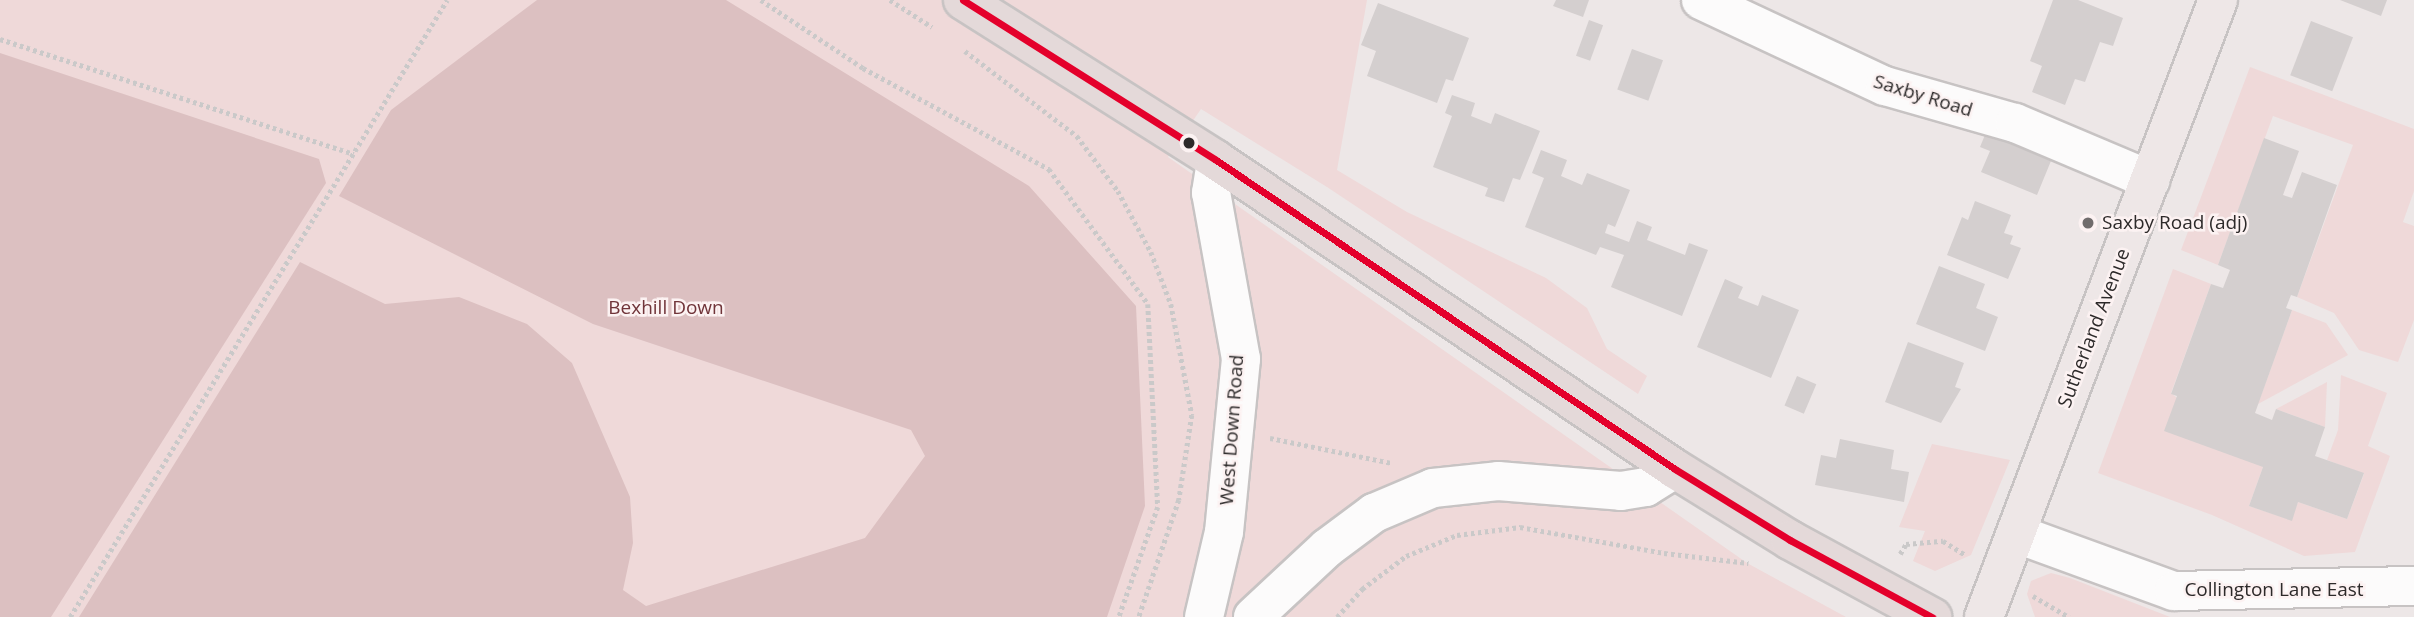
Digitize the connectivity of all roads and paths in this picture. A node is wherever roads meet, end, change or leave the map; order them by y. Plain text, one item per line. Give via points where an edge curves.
1 (447, 0) edge
2 (761, 0) edge
3 (890, 0) edge
4 (1702, 0) edge
5 (2218, 0) edge
6 (952, 10) edge
7 (0, 39) edge
8 (957, 45) dead end
9 (354, 154) junction
10 (1216, 160) junction
11 (2150, 180) junction
12 (1192, 415) junction
13 (1235, 431) junction
14 (1675, 469) junction
15 (1433, 488) junction
16 (2017, 534) junction
17 (1457, 535) junction
18 (1754, 563) dead end
19 (2414, 586) edge
20 (70, 617) edge
21 (1119, 617) edge
22 (1139, 617) edge
23 (1204, 617) edge
24 (1253, 617) edge
25 (1337, 617) edge
26 (1932, 617) edge
27 (1983, 617) edge

1 - 9 path
2 - 21 path via 863,68 1049,169 1148,304 1158,507
3 - 6 path via 936,29
4 - 11 street, Saxby Road via 1872,81 2015,123
5 - 11 main road, Sutherland Avenue
6 - 10 highway
7 - 9 path
8 - 12 path via 1077,135 1118,191 1151,252 1171,304
9 - 20 path
10 - 13 street, West Down Road via 1211,193 1241,359
10 - 14 highway
11 - 16 main road, Sutherland Avenue
12 - 13 path
12 - 22 path via 1179,500
13 - 15 path via 1423,469
13 - 23 street, West Down Road via 1224,532
14 - 15 street via 1646,487 1620,491 1498,481
14 - 26 highway via 1790,540
15 - 17 path
15 - 24 street via 1374,513 1327,548
16 - 19 street, Collington Lane East via 2174,591
16 - 27 main road, Sutherland Avenue
17 - 18 path via 1520,527 1664,553
17 - 25 path via 1406,555 1362,589

